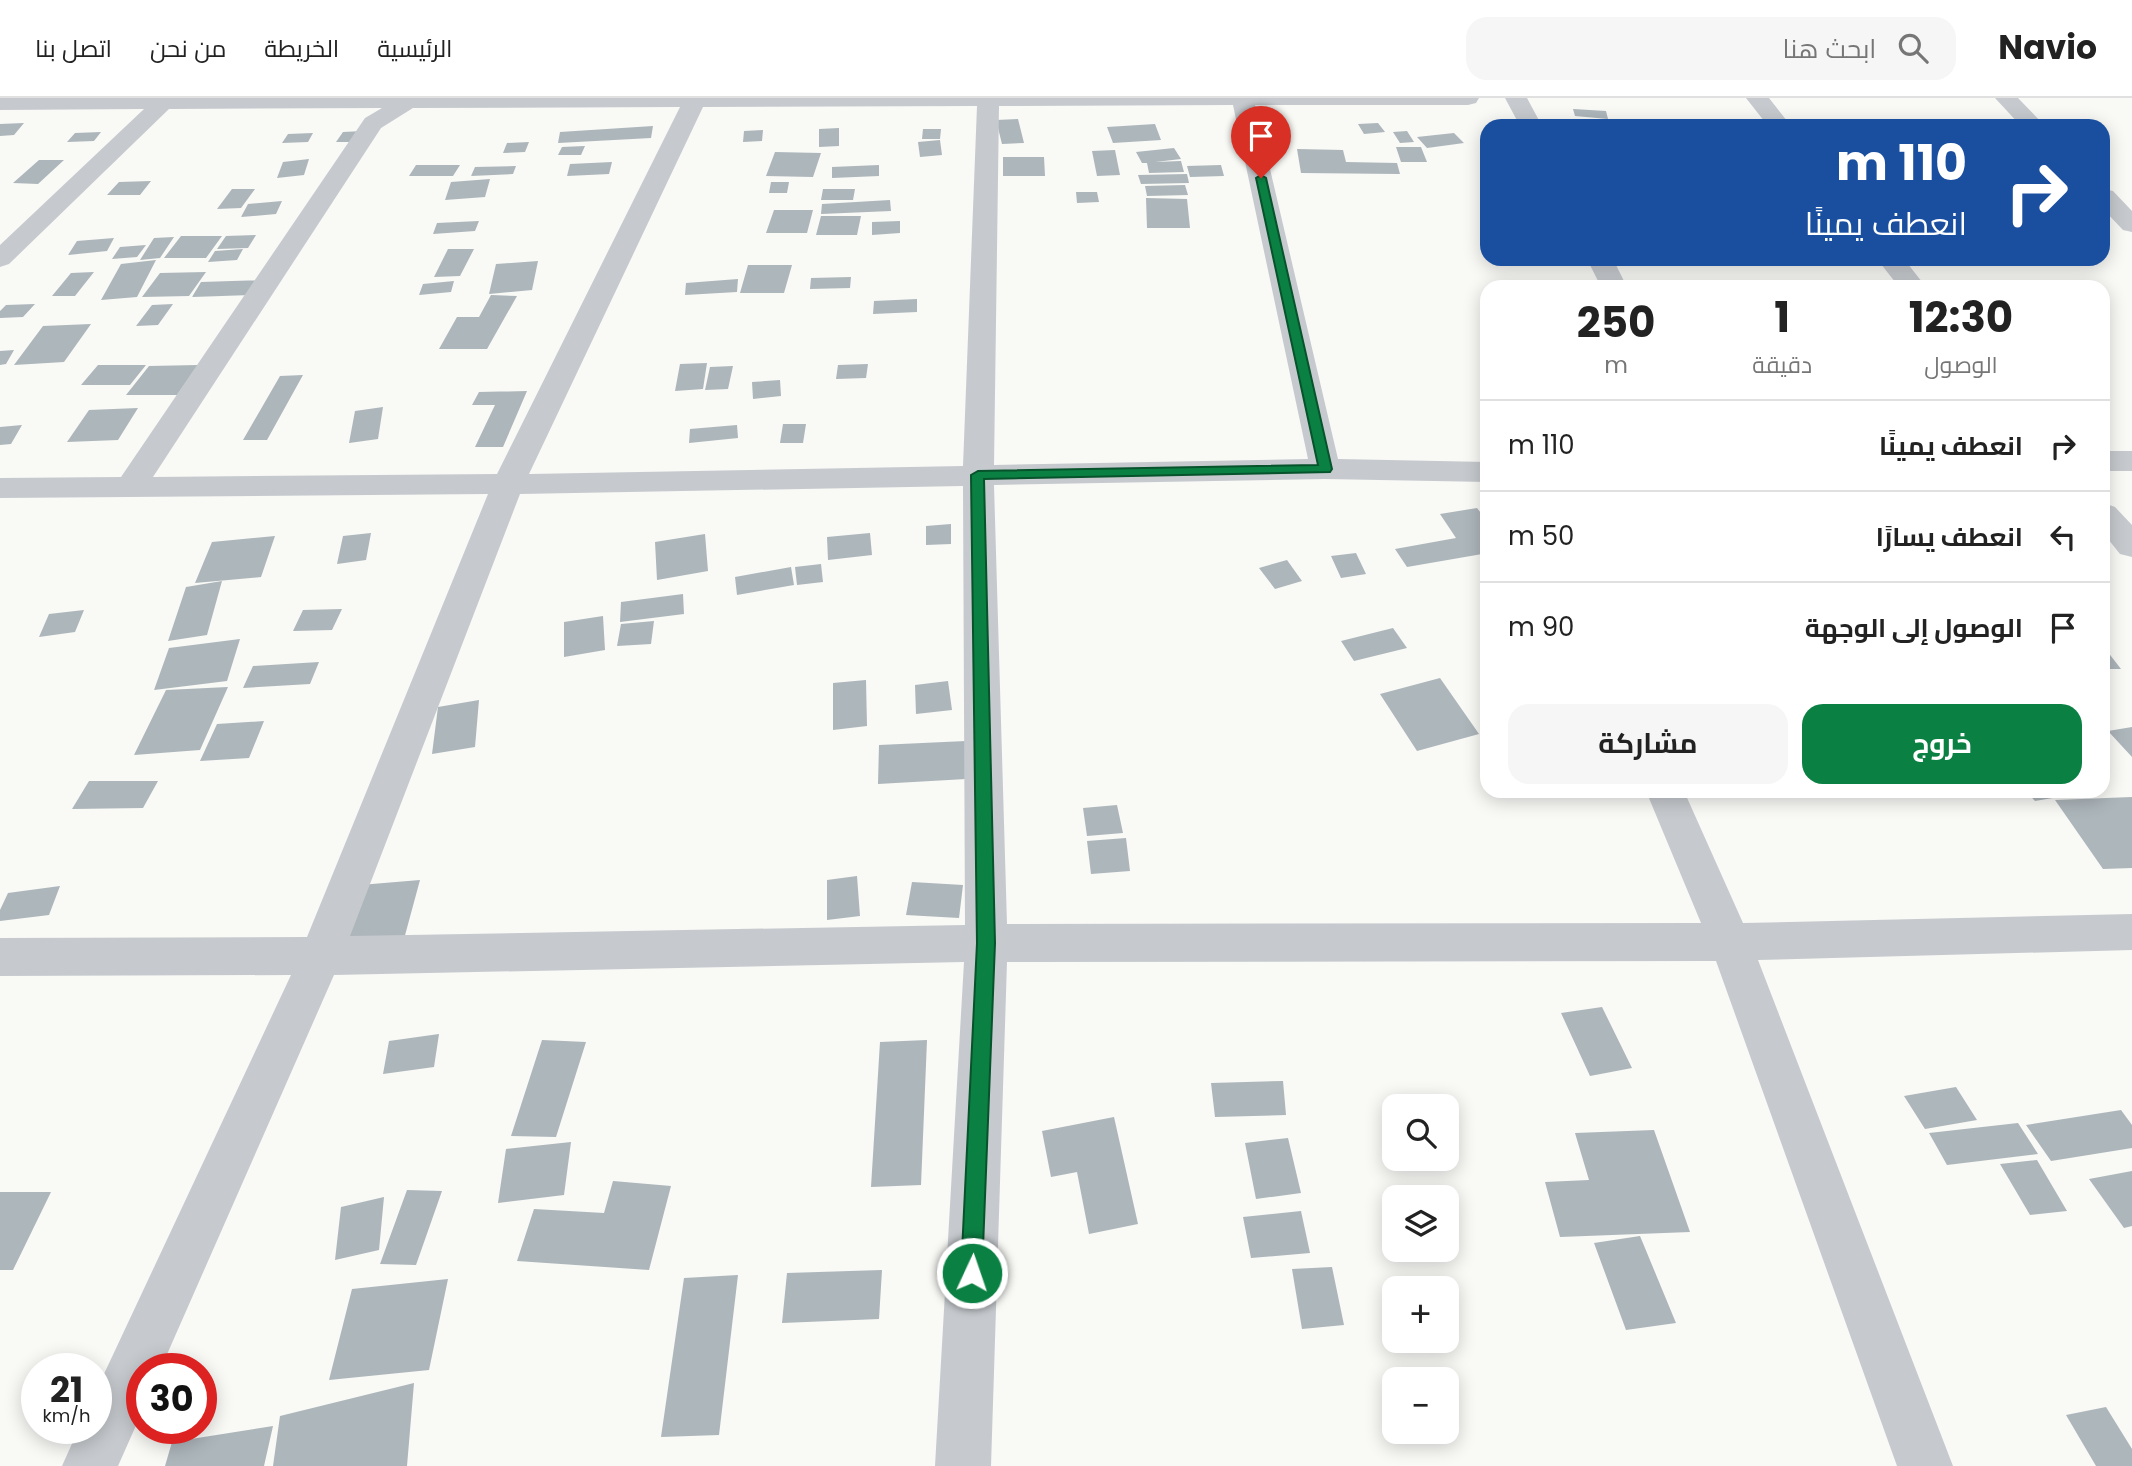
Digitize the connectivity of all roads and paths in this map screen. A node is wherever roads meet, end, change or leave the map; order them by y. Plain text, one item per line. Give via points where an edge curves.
1 (1289, 98) edge
2 (1468, 98) edge
3 (1517, 98) edge
4 (1757, 98) edge
5 (2006, 98) edge
6 (573, 99) edge
7 (1032, 99) edge
8 (1243, 99) edge
9 (299, 100) edge
10 (695, 100) junction
11 (409, 101) junction
12 (988, 101) junction
13 (164, 102) junction
14 (0, 103) edge
15 (1528, 119) edge
16 (1774, 119) edge
17 (2027, 119) edge
18 (2110, 202) edge
19 (2132, 225) edge
20 (0, 259) edge
21 (1896, 266) edge
22 (1907, 280) edge
23 (2110, 461) edge
24 (2132, 461) edge
25 (1325, 469) junction
26 (1480, 472) edge
27 (978, 475) junction
28 (508, 484) junction
29 (0, 488) edge
30 (129, 488) junction
31 (2110, 521) edge
32 (2132, 546) edge
33 (1668, 798) edge
34 (2132, 932) edge
35 (1730, 942) junction
36 (986, 943) junction
37 (321, 956) junction
38 (0, 957) edge
39 (90, 1466) edge
40 (963, 1466) edge
41 (1925, 1466) edge

1 - 2 street
1 - 8 street
3 - 15 street
4 - 16 street
5 - 17 street
6 - 10 street
6 - 11 street
7 - 8 street
7 - 12 street
8 - 25 street
9 - 11 street
9 - 13 street
10 - 12 street
10 - 28 street
11 - 30 street via 373,123
12 - 27 street
13 - 14 street
13 - 20 street
18 - 19 street
21 - 22 street
23 - 24 street
25 - 26 street
25 - 27 street
27 - 28 street
27 - 36 street
28 - 30 street
28 - 37 street
29 - 30 street
31 - 32 street
33 - 35 street
34 - 35 street
35 - 36 street
35 - 41 street
36 - 37 street
36 - 40 street
37 - 38 street
37 - 39 street

